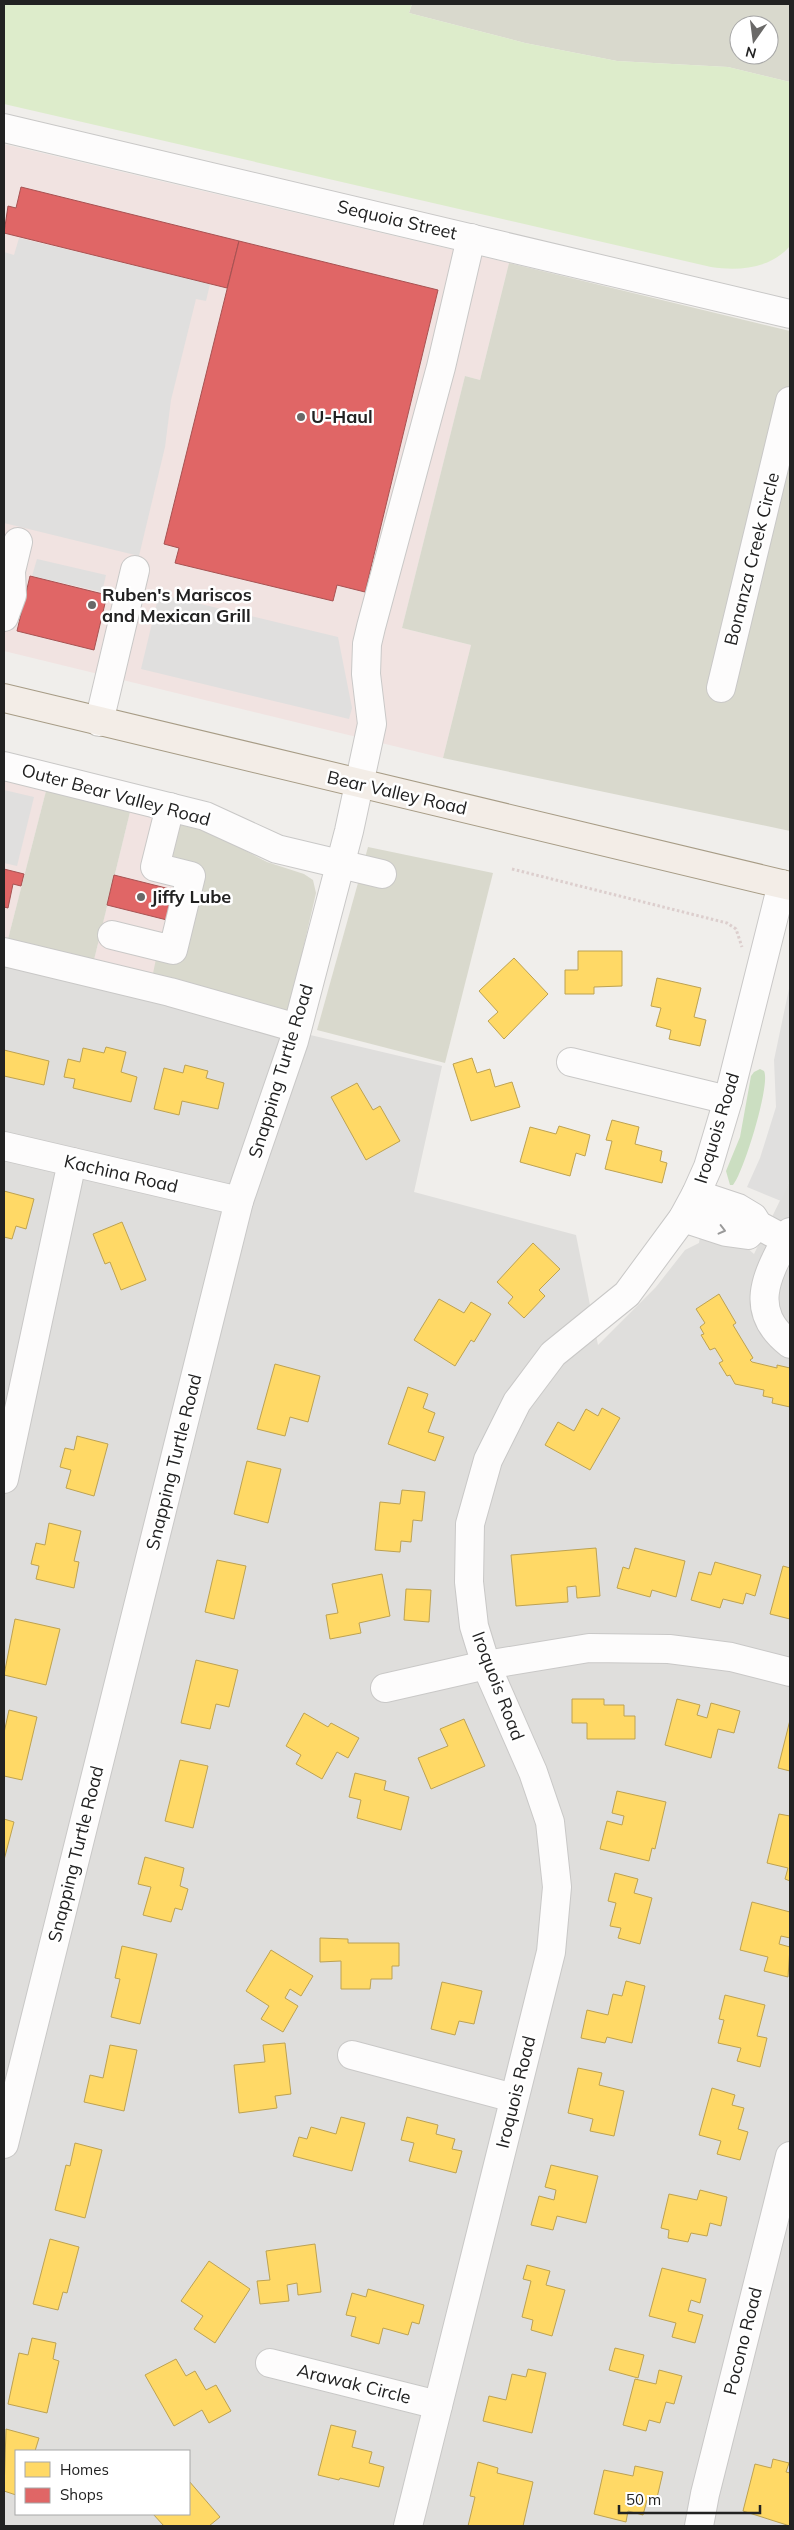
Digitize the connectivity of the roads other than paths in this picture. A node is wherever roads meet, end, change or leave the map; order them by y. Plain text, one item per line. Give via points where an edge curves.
1 (4, 128) edge
2 (472, 238) junction
3 (790, 314) edge
4 (790, 401) edge
5 (18, 542) dead end
6 (135, 570) dead end
7 (4, 617) edge
8 (721, 688) dead end
9 (4, 698) edge
10 (99, 722) junction
11 (5, 770) edge
12 (360, 784) junction
13 (170, 807) junction
14 (340, 864) junction
15 (382, 874) dead end
16 (786, 885) edge
17 (112, 935) dead end
18 (4, 952) edge
19 (298, 1028) junction
20 (571, 1062) dead end
21 (728, 1100) junction
22 (4, 1146) edge
23 (72, 1162) junction
24 (696, 1194) junction
25 (239, 1202) junction
26 (683, 1218) junction
27 (758, 1225) junction
28 (788, 1236) edge
29 (790, 1344) edge
30 (4, 1480) edge
31 (486, 1665) junction
32 (790, 1672) edge
33 (385, 1688) dead end
34 (352, 2055) dead end
35 (514, 2098) junction
36 (4, 2144) edge
37 (790, 2156) edge
38 (782, 2219) edge
39 (270, 2363) dead end
40 (438, 2405) junction
41 (408, 2526) edge
42 (699, 2526) edge

1 - 2 street, Sequoia Street
2 - 3 street, Sequoia Street
2 - 12 street, Snapping Turtle Road via 369,636 366,674 372,724
4 - 8 street, Bonanza Creek Circle
5 - 7 street via 11,571 12,595
6 - 10 street
9 - 10 main road, Bear Valley Road
10 - 12 main road, Bear Valley Road
11 - 13 street, Outer Bear Valley Road
12 - 14 street, Snapping Turtle Road
12 - 16 main road, Bear Valley Road
13 - 14 street, Outer Bear Valley Road via 205,816 277,849
13 - 17 street via 155,867 191,876 173,950
14 - 15 street, Outer Bear Valley Road
14 - 19 street, Snapping Turtle Road
16 - 21 street, Iroquois Road
18 - 19 street via 170,992
19 - 25 street, Snapping Turtle Road
20 - 21 street
21 - 24 street, Iroquois Road via 708,1167
22 - 23 street, Kachina Road
23 - 25 street, Kachina Road
23 - 30 street
24 - 26 street, Iroquois Road
24 - 27 street via 738,1208
25 - 36 street, Snapping Turtle Road
26 -> 27 street via 718,1230 748,1235
26 - 31 street, Iroquois Road via 627,1294 553,1354 517,1402 488,1460 470,1524 469,1582 474,1626
27 - 28 street
28 - 29 street via 767,1275 764,1294 773,1326
31 - 32 street via 589,1648 669,1649 731,1657
31 - 33 street
31 - 35 street, Iroquois Road via 533,1772 550,1822 557,1887 551,1952
34 - 35 street
35 - 40 street, Iroquois Road
37 - 38 street, Pocono Road
38 - 42 street, Pocono Road via 705,2494
39 - 40 street, Arawak Circle
40 - 41 street, Iroquois Road

